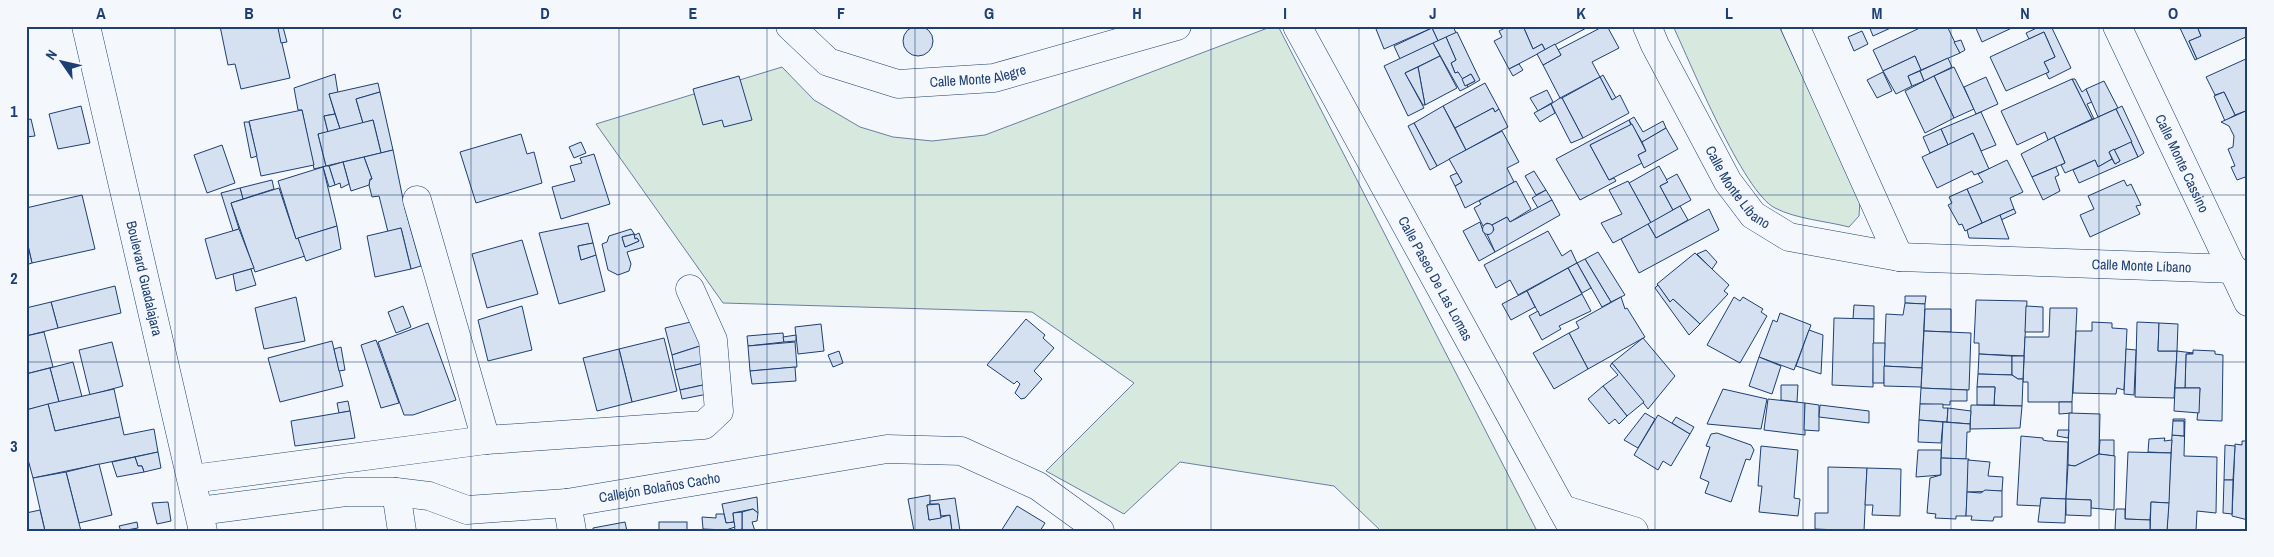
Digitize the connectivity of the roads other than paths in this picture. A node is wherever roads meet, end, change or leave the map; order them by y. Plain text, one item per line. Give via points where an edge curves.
1 (86, 26) edge
2 (790, 26) edge
3 (1177, 26) edge
4 (1297, 26) edge
5 (1647, 26) edge
6 (1795, 26) edge
7 (2117, 26) edge
8 (417, 200) dead end
9 (1899, 257) junction
10 (2234, 269) junction
11 (690, 289) dead end
12 (2248, 302) edge
13 (486, 440) junction
14 (192, 479) junction
15 (396, 492) junction
16 (567, 503) junction
17 (1568, 520) edge
18 (201, 521) edge
19 (402, 531) edge
20 (572, 531) edge
21 (1100, 531) edge
22 (1634, 531) edge

1 - 14 street, Boulevard Guadalajara
2 - 3 street, Calle Monte Alegre via 828,62 898,84 994,78
4 - 17 street, Calle Paseo De Las Lomas
5 - 9 street, Calle Monte Líbano via 1728,182 1753,216 1789,237
6 - 9 street
7 - 10 street, Calle Monte Cassino
8 - 13 street
9 - 10 street, Calle Monte Líbano
10 - 12 street, Calle Monte Cassino
11 - 13 street via 713,340 719,411 704,425
13 - 14 street
14 - 18 street, Boulevard Guadalajara
15 - 16 street, Callejón Bolaños Cacho via 429,496 467,510
15 - 18 street, Callejón Bolaños Cacho via 346,492
15 - 19 street
16 - 20 street
16 - 21 street, Callejón Bolaños Cacho via 887,449 961,451 1038,486
17 - 22 street

